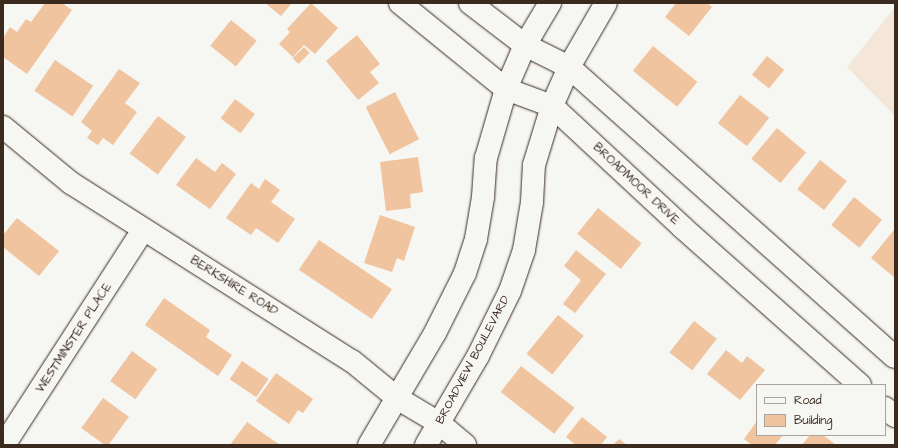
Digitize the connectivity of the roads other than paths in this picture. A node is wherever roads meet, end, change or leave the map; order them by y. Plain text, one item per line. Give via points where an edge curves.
1 (400, 3) edge
2 (470, 3) edge
3 (550, 3) edge
4 (606, 3) edge
5 (525, 45) junction
6 (565, 75) junction
7 (506, 89) junction
8 (552, 106) junction
9 (3, 128) edge
10 (143, 230) junction
11 (895, 357) edge
12 (859, 384) edge
13 (397, 398) junction
14 (886, 409) edge
15 (895, 416) edge
16 (440, 423) junction
17 (4, 445) edge
18 (369, 445) edge
19 (426, 445) edge
20 (465, 445) edge

1 - 7 street, BROADMOOR DRIVE
2 - 5 street
3 - 5 street
4 - 6 street, BROADVIEW BOULEVARD
5 - 6 street
5 - 7 street
6 - 8 street, BROADVIEW BOULEVARD
6 - 11 street
7 - 8 street, BROADMOOR DRIVE
7 - 13 street via 486,158 476,239 465,273
8 - 12 street, BROADMOOR DRIVE via 682,227
8 - 16 street, BROADVIEW BOULEVARD via 534,166 532,202 524,250 510,291 478,356
9 - 10 street, BERKSHIRE ROAD via 71,183
10 - 13 street, BERKSHIRE ROAD via 352,361
10 - 17 street, WESTMINSTER PLACE
13 - 16 street, BERKSHIRE ROAD
13 - 18 street
14 - 15 street
16 - 19 street, BROADVIEW BOULEVARD
16 - 20 street, BERKSHIRE ROAD

